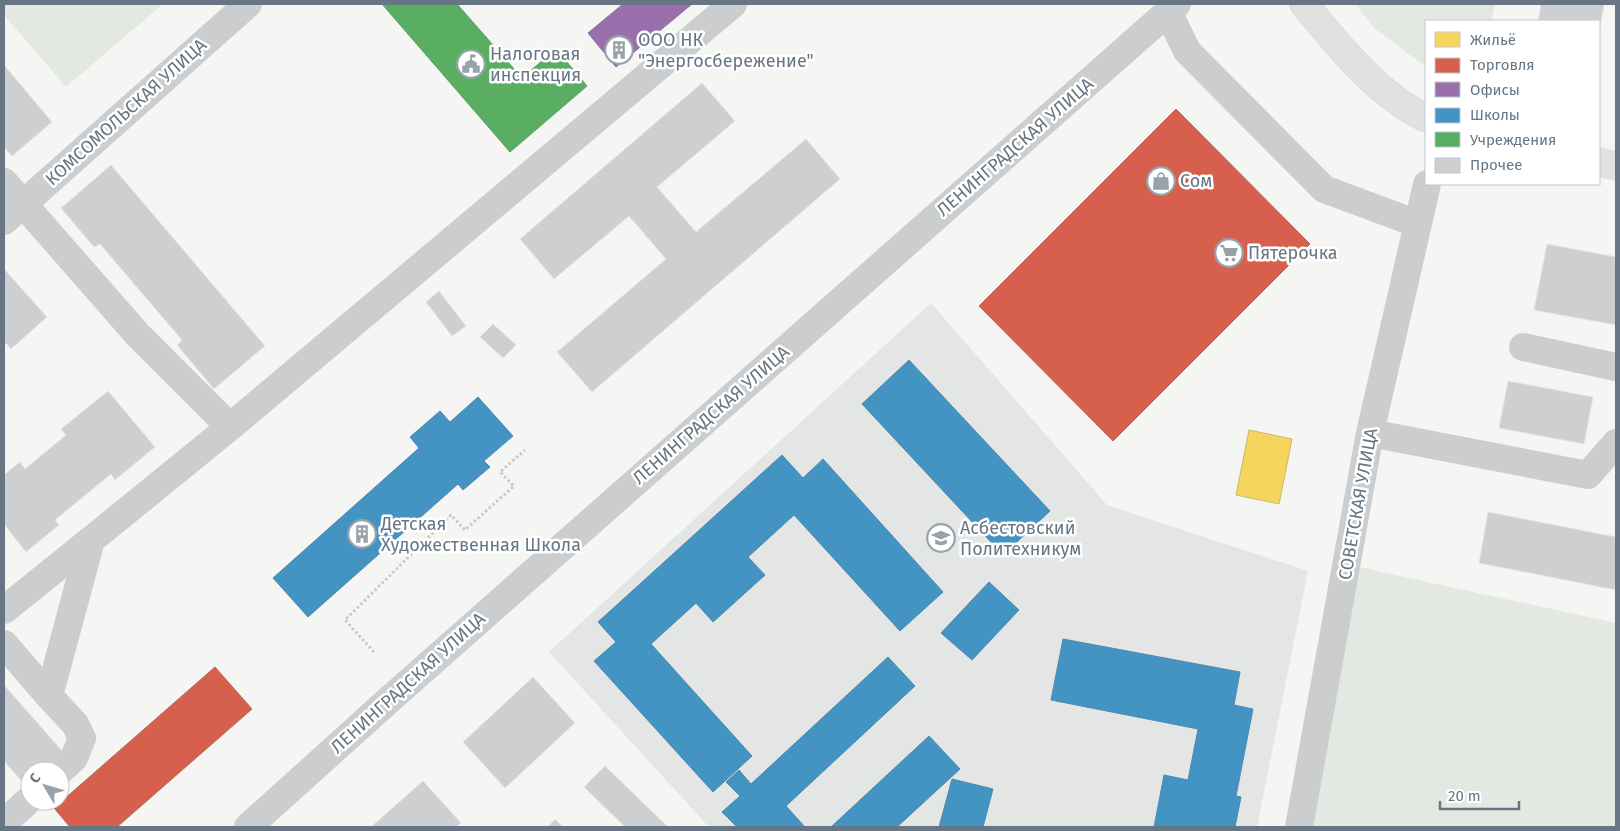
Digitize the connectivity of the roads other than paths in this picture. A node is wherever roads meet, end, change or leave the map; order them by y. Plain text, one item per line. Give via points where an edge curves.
1 (248, 4) edge
2 (733, 4) edge
3 (1304, 4) edge
4 (1172, 8) edge
5 (1425, 117) edge
6 (1600, 162) edge
7 (1616, 166) edge
8 (4, 182) edge
9 (1428, 185) edge
10 (24, 203) junction
11 (4, 221) edge
12 (1418, 224) junction
13 (1523, 347) dead end
14 (1616, 367) edge
15 (230, 427) junction
16 (1370, 433) junction
17 (1616, 443) edge
18 (91, 540) junction
19 (4, 610) edge
20 (4, 644) edge
21 (49, 696) junction
22 (70, 762) edge
23 (20, 808) edge
24 (4, 823) edge
25 (248, 827) edge
26 (1299, 827) edge

1 - 10 street, КОМСОМОЛЬСКАЯ УЛИЦА
2 - 15 street
3 - 5 main road via 1347,55 1388,93
4 - 12 street via 1187,51 1324,189
4 - 25 street, ЛЕНИНГРАДСКАЯ УЛИЦА
6 - 7 main road
8 - 10 street
9 - 12 street, СОВЕТСКАЯ УЛИЦА
10 - 11 street, КОМСОМОЛЬСКАЯ УЛИЦА
10 - 15 street via 138,335
12 - 16 street, СОВЕТСКАЯ УЛИЦА
13 - 14 street
15 - 18 street
16 - 17 street via 1588,475
16 - 26 street, СОВЕТСКАЯ УЛИЦА
18 - 19 street
18 - 21 street
20 - 21 street
21 - 22 street via 75,724 82,738
23 - 24 street

